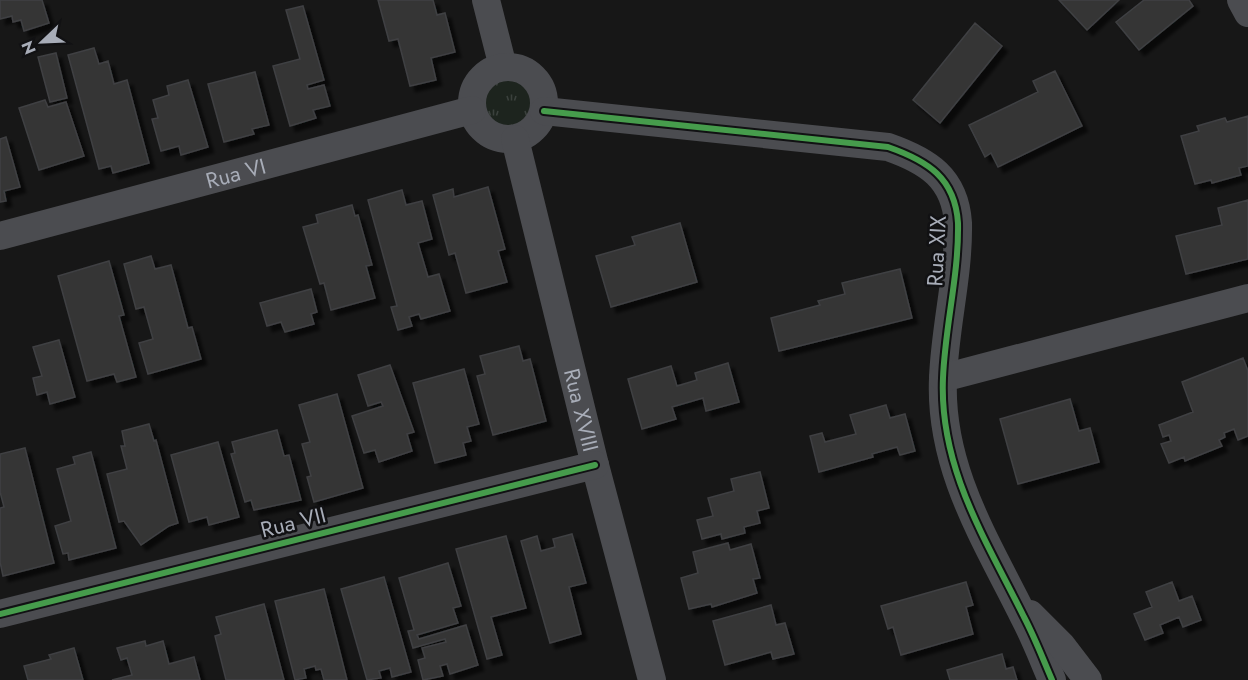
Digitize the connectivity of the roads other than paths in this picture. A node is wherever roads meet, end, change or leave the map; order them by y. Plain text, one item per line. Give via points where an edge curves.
1 (486, 0) edge
2 (1241, 0) edge
3 (1248, 13) edge
4 (503, 67) junction
5 (472, 110) junction
6 (544, 111) junction
7 (514, 139) junction
8 (0, 236) edge
9 (1248, 298) edge
10 (943, 378) junction
11 (596, 465) junction
12 (1016, 600) junction
13 (0, 614) edge
14 (652, 680) edge
15 (1052, 680) edge
16 (1088, 680) edge

1 - 4 street
2 - 3 street
4 - 5 street via 492,70 475,87
4 - 6 street via 514,67 535,78 543,94
5 - 7 street via 483,130 503,140
5 - 8 street, Rua VI
6 - 7 street via 533,130
6 - 10 street, Rua XIX via 888,147 928,164 949,188 958,223
7 - 11 street, Rua XVIII
9 - 10 street
10 - 12 street, Rua XIX via 945,414 962,490 980,535
11 - 13 street, Rua VII
11 - 14 street, Rua XVIII
12 - 15 street, Rua XIX
12 - 16 street, Rua XIX via 1062,646

